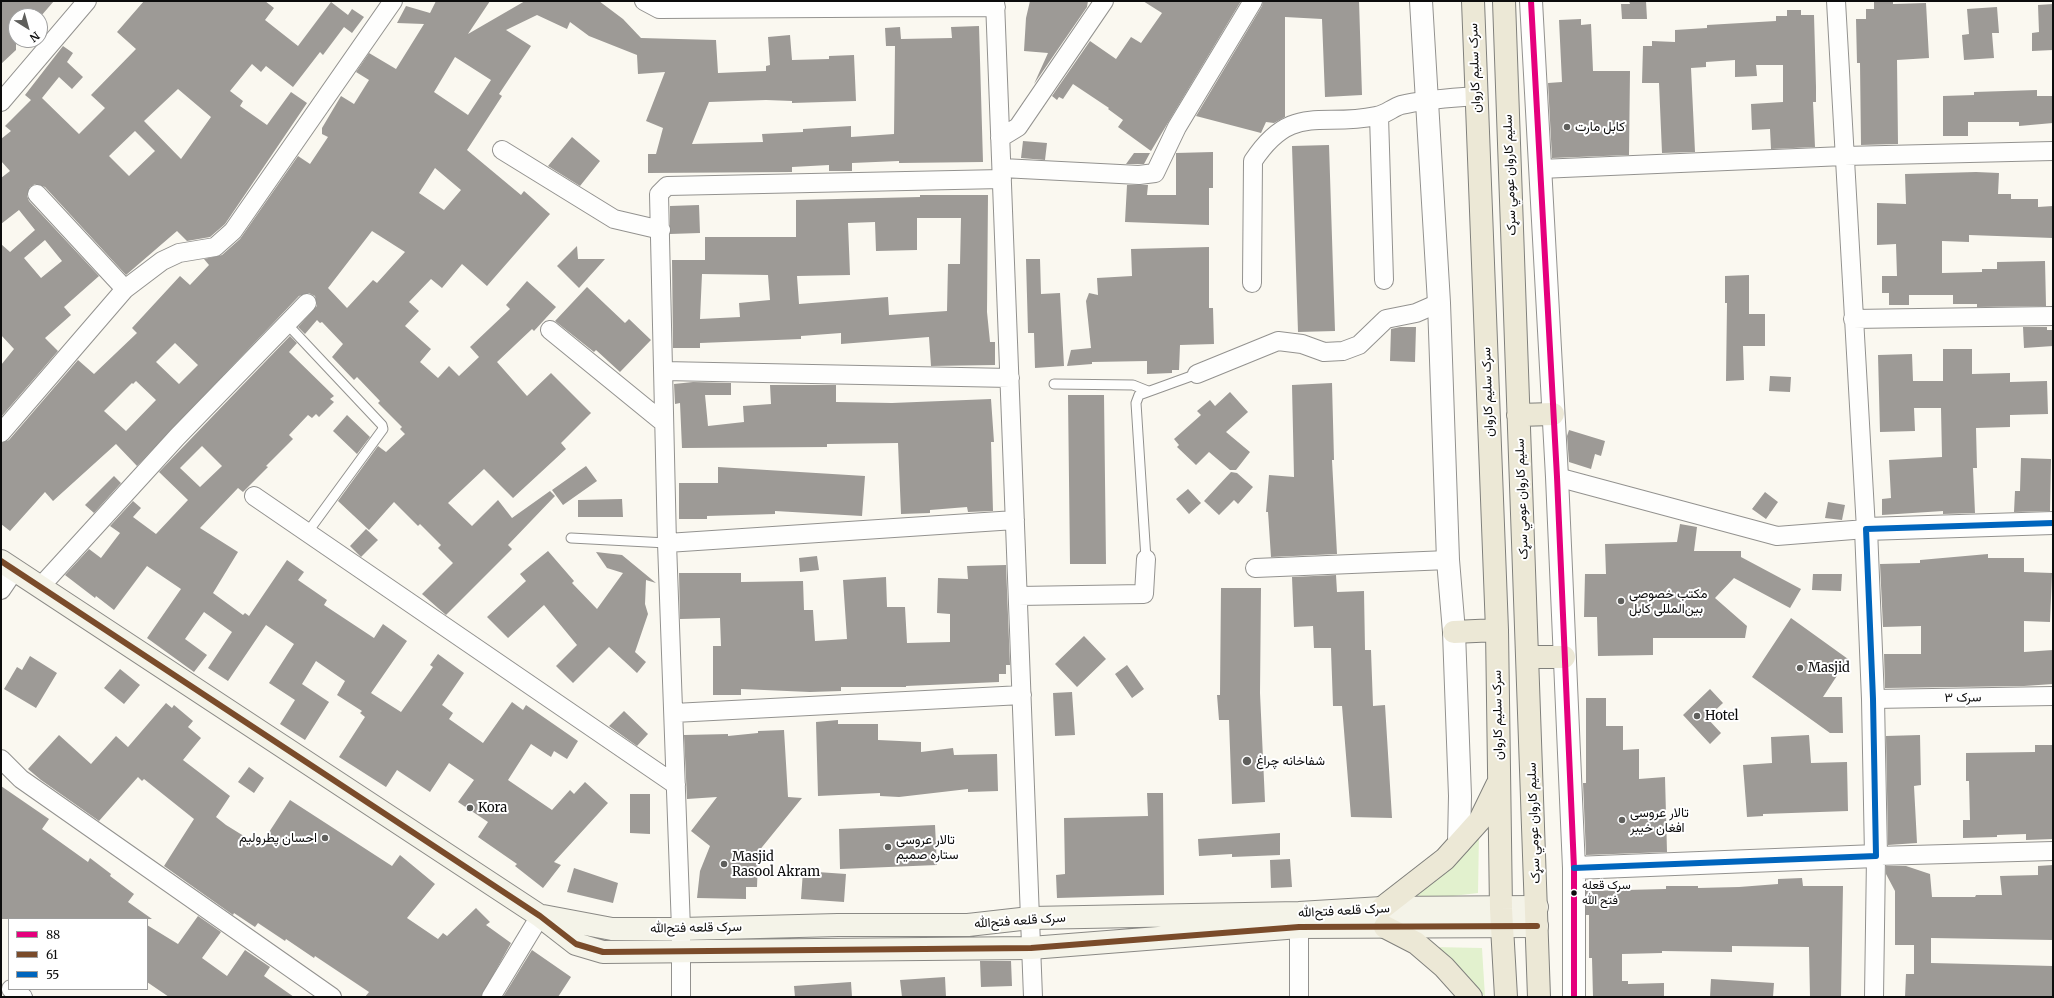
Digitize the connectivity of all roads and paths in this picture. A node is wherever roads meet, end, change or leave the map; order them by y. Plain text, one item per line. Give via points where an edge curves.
1 (87, 1) edge
2 (393, 1) edge
3 (644, 1) edge
4 (1104, 1) edge
5 (1253, 1) edge
6 (1421, 1) edge
7 (1473, 1) edge
8 (1504, 1) edge
9 (1531, 1) edge
10 (1836, 1) edge
11 (995, 4) edge
12 (712, 5) edge
13 (1476, 96) junction
14 (1427, 100) junction
15 (1, 102) edge
16 (1379, 116) junction
17 (1000, 138) junction
18 (502, 150) dead end
19 (2053, 151) edge
20 (1844, 156) junction
21 (1540, 169) junction
22 (1002, 174) junction
23 (37, 194) dead end
24 (661, 230) junction
25 (1384, 280) dead end
26 (1252, 283) dead end
27 (125, 289) junction
28 (307, 303) dead end
29 (1439, 303) junction
30 (2053, 316) edge
31 (1853, 319) junction
32 (287, 324) junction
33 (550, 330) dead end
34 (664, 371) junction
35 (1197, 374) joint
36 (1010, 378) junction
37 (1054, 384) dead end
38 (1148, 391) junction
39 (1553, 414) junction
40 (1518, 415) junction
41 (664, 424) junction
42 (1, 433) edge
43 (1557, 477) junction
44 (254, 496) dead end
45 (1015, 520) junction
46 (2053, 523) edge
47 (1866, 529) junction
48 (307, 533) junction
49 (571, 538) dead end
50 (667, 543) junction
51 (1146, 559) joint
52 (1448, 560) junction
53 (8, 566) edge
54 (1255, 568) dead end
55 (41, 586) junction
56 (1, 590) edge
57 (1018, 596) junction
58 (1497, 630) junction
59 (1454, 632) junction
60 (1528, 657) junction
61 (1564, 657) junction
62 (1022, 696) junction
63 (2053, 696) edge
64 (1873, 699) junction
65 (674, 713) junction
66 (1, 759) edge
67 (1498, 782) junction
68 (676, 785) junction
69 (1460, 843) junction
70 (2053, 851) edge
71 (1876, 856) junction
72 (1574, 868) junction
73 (540, 916) junction
74 (1537, 917) junction
75 (1030, 918) junction
76 (1384, 918) junction
77 (1502, 918) junction
78 (1299, 927) junction
79 (681, 929) junction
80 (1031, 948) junction
81 (681, 950) junction
82 (13, 990) edge
83 (1467, 994) edge
84 (23, 997) edge
85 (332, 997) edge
86 (491, 997) edge
87 (681, 997) edge
88 (1033, 997) edge
89 (1299, 997) edge
90 (1506, 997) edge
91 (1539, 997) edge
92 (1574, 997) edge
93 (1874, 997) edge

1 - 15 street
2 - 27 street via 233,231 215,248 179,253 162,261
3 - 12 street via 659,9
4 - 17 street via 1018,127
5 - 22 street via 1177,127 1156,173
6 - 14 street
7 - 13 main road, سرک سلیم کاروان
8 - 40 main road, سلیم کاروان عومي سړک
9 - 21 street
10 - 20 street
11 - 12 street
11 - 17 street
13 - 14 street
13 - 58 main road, سرک سلیم کاروان
14 - 16 street via 1395,107
14 - 29 street
16 - 25 street
16 - 26 street via 1296,122 1276,133 1261,149 1253,161
17 - 22 street
18 - 24 street via 614,219
19 - 20 street
20 - 21 street
20 - 31 street
21 - 39 street
22 - 24 street via 667,186 659,194
22 - 36 street
23 - 27 street
24 - 34 street
27 - 42 street
28 - 32 street
29 - 35 street via 1416,313 1386,319 1359,345 1343,350 1324,352 1302,344 1278,341
29 - 52 street
30 - 31 street
31 - 47 street
32 - 48 lane via 384,429
32 - 55 street via 177,437
33 - 41 street
34 - 36 street
34 - 41 street
35 - 38 lane
36 - 45 street
37 - 38 lane via 1133,384
38 - 51 lane via 1139,395 1136,404
39 - 40 main road
39 - 43 street
40 - 60 main road, سلیم کاروان عومي سړک
41 - 50 street
43 - 47 street via 1777,536
43 - 61 street
44 - 48 street
45 - 50 street
45 - 57 street
46 - 47 street
47 - 64 street
48 - 68 street
49 - 50 lane
50 - 65 street
51 - 57 street via 1144,594
52 - 54 street
52 - 59 street
53 - 55 main road, سرک قلعه فتح‌الله
53 - 56 street
55 - 73 main road, سرک قلعه فتح‌الله
57 - 62 street
58 - 59 main road
58 - 67 main road, سرک سلیم کاروان
59 - 69 street
60 - 61 main road
60 - 74 main road, سلیم کاروان عومي سړک
61 - 72 street
62 - 65 street
62 - 75 street
63 - 64 street, سرک ۳
64 - 71 street
65 - 68 street
66 - 85 street via 21,779
67 - 69 main road via 1480,820
67 - 77 main road, سرک سلیم کاروان
68 - 79 street
69 - 76 main road
70 - 71 street
71 - 72 street
71 - 93 street
72 - 92 street
73 - 79 main road, سرک قلعه فتح‌الله via 612,929
73 - 81 main road, سرک قلعه فتح‌الله via 576,944 603,952
73 - 86 street
74 - 77 main road, سرک قلعه فتح‌الله
74 - 91 main road, سلیم کاروان عومي سړک
75 - 76 main road, سرک قلعه فتح‌الله via 1299,913
75 - 79 main road, سرک قلعه فتح‌الله via 968,925
75 - 80 street
76 - 77 main road, سرک قلعه فتح‌الله
76 - 78 main road, سرک قلعه فتح‌الله
76 - 83 main road via 1416,943
77 - 90 main road, سرک سلیم کاروان
78 - 80 main road, سرک قلعه فتح‌الله
78 - 89 street
79 - 81 street
80 - 81 main road, سرک قلعه فتح‌الله
80 - 88 street
81 - 87 street
82 - 84 street

